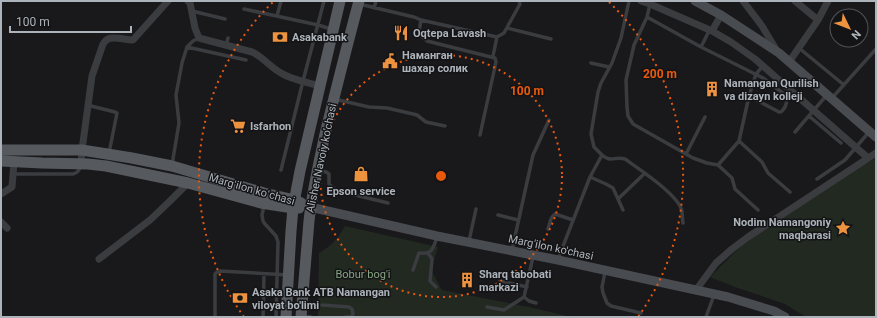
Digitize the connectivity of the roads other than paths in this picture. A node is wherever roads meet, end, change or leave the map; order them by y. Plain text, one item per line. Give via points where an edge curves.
1 (168, 1) edge
2 (281, 1) edge
3 (324, 1) edge
4 (340, 1) edge
5 (376, 1) edge
6 (519, 1) edge
7 (629, 1) edge
8 (641, 1) edge
9 (695, 1) edge
10 (743, 1) edge
11 (795, 1) edge
12 (828, 1) edge
13 (189, 2) edge
14 (358, 2) edge
15 (651, 3) edge
16 (374, 8) junction
17 (244, 9) dead end
18 (192, 11) junction
19 (721, 15) junction
20 (277, 16) junction
21 (647, 18) junction
22 (226, 19) dead end
23 (421, 20) junction
24 (818, 20) junction
25 (318, 25) junction
26 (507, 28) junction
27 (334, 30) junction
28 (712, 31) junction
29 (497, 37) junction
30 (199, 38) junction
31 (551, 39) dead end
32 (701, 46) junction
33 (187, 47) junction
34 (799, 48) junction
35 (876, 49) edge
36 (779, 53) junction
37 (493, 56) junction
38 (246, 60) dead end
39 (789, 62) junction
40 (591, 63) dead end
41 (763, 66) junction
42 (609, 67) junction
43 (756, 74) junction
44 (302, 81) junction
45 (844, 85) junction
46 (320, 86) junction
47 (749, 96) junction
48 (829, 97) junction
49 (333, 99) junction
50 (87, 105) junction
51 (812, 113) junction
52 (704, 117) dead end
53 (550, 120) dead end
54 (445, 126) dead end
55 (829, 128) junction
56 (795, 132) dead end
57 (873, 134) edge
58 (480, 135) dead end
59 (739, 141) junction
60 (841, 143) dead end
61 (856, 147) junction
62 (1, 150) edge
63 (82, 150) junction
64 (876, 153) edge
65 (109, 154) junction
66 (686, 154) junction
67 (602, 155) junction
68 (868, 158) junction
69 (1, 161) edge
70 (14, 162) junction
71 (81, 164) junction
72 (718, 165) junction
73 (172, 166) junction
74 (282, 170) dead end
75 (317, 170) junction
76 (644, 173) junction
77 (13, 174) junction
78 (590, 178) junction
79 (817, 179) dead end
80 (188, 182) junction
81 (790, 192) dead end
82 (1, 194) edge
83 (618, 199) junction
84 (388, 203) dead end
85 (264, 204) junction
86 (294, 204) junction
87 (310, 207) junction
88 (476, 209) dead end
89 (623, 210) dead end
90 (758, 210) dead end
91 (498, 215) dead end
92 (518, 220) junction
93 (573, 220) junction
94 (1, 222) edge
95 (683, 224) dead end
96 (7, 228) dead end
97 (548, 229) dead end
98 (437, 236) junction
99 (468, 242) junction
100 (511, 251) junction
101 (428, 253) junction
102 (534, 256) junction
103 (99, 259) dead end
104 (558, 260) junction
105 (413, 270) dead end
106 (606, 271) junction
107 (264, 274) junction
108 (282, 275) junction
109 (500, 281) dead end
110 (436, 287) dead end
111 (527, 287) junction
112 (696, 290) junction
113 (714, 294) junction
114 (524, 298) junction
115 (536, 303) dead end
116 (322, 305) dead end
117 (487, 307) dead end
118 (641, 313) dead end
119 (215, 317) edge
120 (263, 317) edge
121 (276, 317) edge
122 (286, 317) edge
123 (305, 317) edge
124 (345, 317) edge
125 (706, 317) edge
126 (785, 317) edge

1 - 50 street via 133,40 106,39 92,76
2 - 20 lane
3 - 25 lane
4 - 27 main road
5 - 16 lane
6 - 26 lane via 520,4
7 - 42 lane via 621,38
8 - 15 street
9 - 19 main road
10 - 36 street
11 - 24 street
12 - 24 street
13 - 18 street
14 - 16 lane
14 - 49 main road, Alisher Navoiy ko'chasi
15 - 21 lane
15 - 28 street
16 - 23 lane
17 - 20 lane
18 - 22 lane
18 - 30 street
19 - 28 street
19 - 36 main road
20 - 25 lane
21 - 32 lane
21 - 66 lane via 634,45 626,80 628,116 633,124
23 - 29 lane
23 - 37 lane via 419,32 427,41
24 - 34 street
25 - 27 lane
25 - 44 lane
26 - 29 lane
26 - 31 lane
27 - 46 main road
28 - 32 lane via 708,33
28 - 41 street
29 - 37 lane
30 - 33 lane
30 - 44 street via 227,42 258,54 281,73
32 - 43 lane
33 - 38 lane
33 - 73 lane via 176,95 179,123
34 - 39 street
34 - 45 lane
35 - 45 lane
36 - 39 main road
37 - 58 lane via 496,62
39 - 48 main road
40 - 42 lane
41 - 43 lane
41 - 51 street
42 - 67 lane via 598,92 591,134 594,147
43 - 47 lane
43 - 47 lane via 786,96 784,110 777,112
44 - 46 street
44 - 74 lane
45 - 48 lane
46 - 86 main road
47 - 59 lane
48 - 51 lane
48 - 57 main road
49 - 54 lane via 413,114 426,122
49 - 75 main road, Alisher Navoiy ko'chasi
50 - 63 street
50 - 65 lane via 117,113
51 - 55 street
51 - 56 lane
52 - 66 lane
53 - 92 lane via 533,155
55 - 60 lane
55 - 61 street
57 - 61 lane
59 - 72 lane
59 - 81 lane via 764,164 768,173
61 - 68 street
61 - 79 lane via 845,160
62 - 63 main road, Margʻilon koʻchasi
63 - 65 main road, Margʻilon koʻchasi
63 - 71 street
64 - 68 street
65 - 73 main road, Margʻilon koʻchasi
66 - 72 lane via 706,163
67 - 76 lane via 607,159 624,159
67 - 78 lane
68 - 112 street via 732,249 716,263
69 - 70 main road, Margʻilon koʻchasi
70 - 71 main road, Margʻilon koʻchasi
70 - 77 street
71 - 77 lane via 78,172 73,174
71 - 80 main road, Margʻilon koʻchasi via 106,166
72 - 90 lane via 732,178 735,189
73 - 86 main road, Margʻilon koʻchasi
75 - 84 lane via 329,174 328,182 336,190
75 - 87 main road, Alisher Navoiy ko'chasi
76 - 83 lane
76 - 95 lane via 675,198 681,209
77 - 82 street via 12,187
78 - 83 lane via 613,188
78 - 93 lane
80 - 85 main road, Margʻilon koʻchasi
80 - 103 street via 150,220
83 - 89 lane
85 - 86 main road, Margʻilon koʻchasi
85 - 108 lane via 262,221 276,236
86 - 87 main road, Margʻilon koʻchasi
86 - 108 main road
87 - 98 main road, Marg'ilon ko'chasi
87 - 123 main road, Alisher Navoiy ko'chasi
88 - 99 lane
91 - 92 lane
92 - 100 lane
93 - 97 lane via 555,214
93 - 104 lane
94 - 96 street
98 - 99 main road, Marg'ilon ko'chasi
98 - 101 lane via 433,249
99 - 100 main road, Marg'ilon ko'chasi
100 - 102 main road, Marg'ilon ko'chasi
101 - 105 lane via 419,254
101 - 110 lane via 432,259 430,281
102 - 104 main road, Marg'ilon ko'chasi
102 - 111 lane
104 - 106 main road, Marg'ilon ko'chasi
106 - 112 main road, Marg'ilon ko'chasi
106 - 118 lane via 602,287 607,303
107 - 108 lane
107 - 119 lane via 217,272
107 - 120 lane
108 - 121 lane
108 - 122 main road
109 - 111 lane
111 - 114 lane
112 - 113 main road, Marg'ilon ko'chasi
113 - 125 lane
113 - 126 main road, Marg'ilon ko'chasi via 774,311
114 - 115 lane
114 - 117 lane via 504,310
116 - 124 lane via 349,307 352,309 351,317

